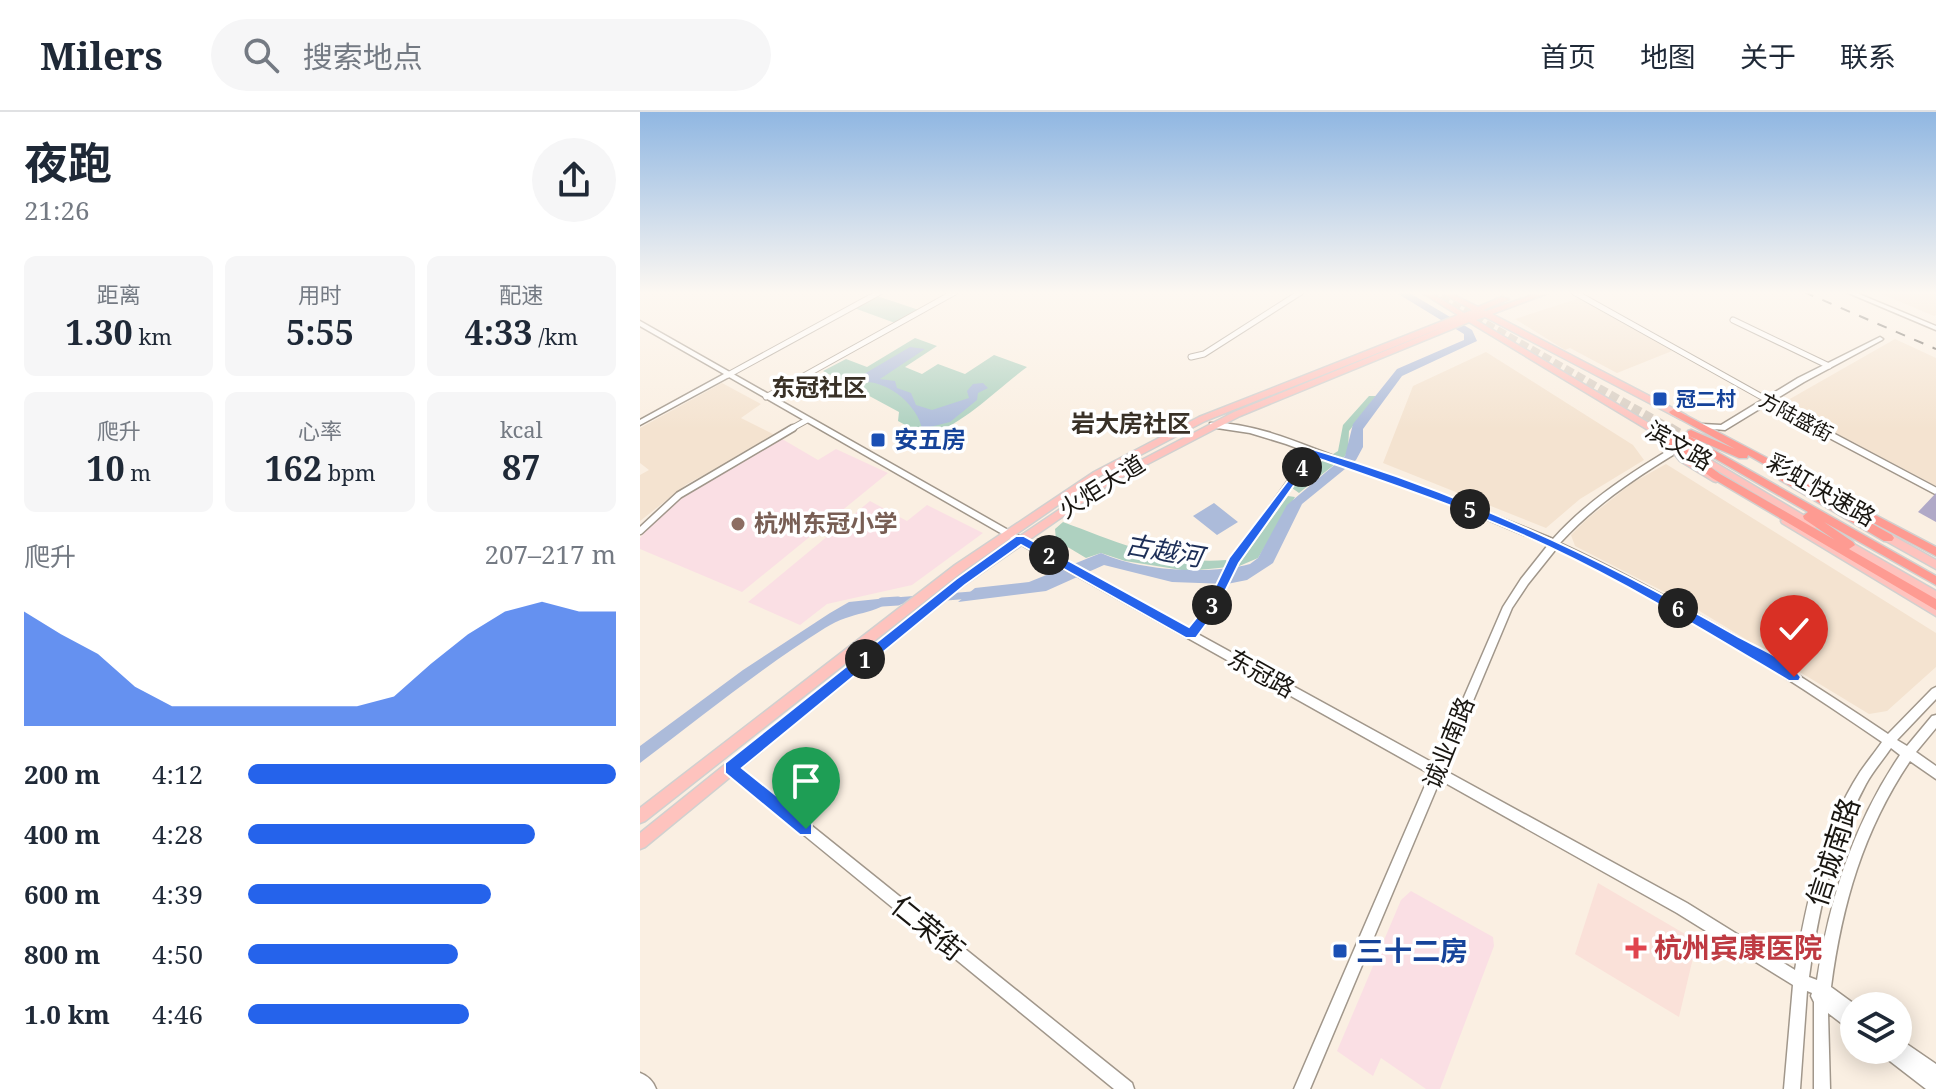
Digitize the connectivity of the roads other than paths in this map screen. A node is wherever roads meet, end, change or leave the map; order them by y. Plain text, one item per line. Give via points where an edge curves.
1 (665, 338) edge
2 (797, 338) edge
3 (873, 338) edge
4 (1230, 338) edge
5 (1413, 338) edge
6 (1494, 338) edge
7 (1531, 338) edge
8 (1654, 338) edge
9 (1770, 338) edge
10 (1880, 339) dead end
11 (1191, 357) dead end
12 (1829, 366) junction
13 (728, 375) junction
14 (1277, 392) junction
15 (766, 397) junction
16 (1767, 402) junction
17 (1674, 412) junction
18 (1237, 414) junction
19 (807, 420) junction
20 (640, 423) edge
21 (1213, 425) junction
22 (1702, 426) junction
23 (1238, 427) junction
24 (1722, 428) junction
25 (1688, 435) junction
26 (1727, 439) junction
27 (1671, 447) junction
28 (1312, 452) junction
29 (1936, 491) edge
30 (1806, 502) junction
31 (640, 531) edge
32 (1007, 533) junction
33 (1888, 538) junction
34 (1020, 539) junction
35 (1552, 543) junction
36 (1849, 545) junction
37 (1936, 552) edge
38 (1936, 565) edge
39 (1936, 572) edge
40 (1936, 581) edge
41 (1936, 596) edge
42 (931, 597) junction
43 (1936, 605) edge
44 (1936, 612) edge
45 (1191, 635) junction
46 (1936, 692) edge
47 (1936, 720) edge
48 (1889, 740) junction
49 (1907, 753) junction
50 (731, 768) junction
51 (1438, 773) junction
52 (1936, 773) edge
53 (640, 816) edge
54 (640, 842) edge
55 (1798, 980) junction
56 (1823, 995) junction
57 (1840, 1005) edge
58 (1840, 1011) edge
59 (1912, 1056) edge
60 (1906, 1064) edge
61 (1936, 1073) edge
62 (640, 1081) edge
63 (1936, 1087) edge
64 (648, 1089) edge
65 (1126, 1089) edge
66 (1302, 1089) edge
67 (1792, 1089) edge
68 (1822, 1089) edge

1 - 13 main road, 东冠路
2 - 13 street
3 - 15 street
4 - 11 street
5 - 14 main road, 火炬大道
6 - 27 main road, 滨文路
7 - 17 main road, 滨文路
8 - 16 street, 方陆盛街
9 - 12 street
10 - 12 main road
12 - 16 main road
13 - 15 main road, 东冠路
13 - 20 main road
14 - 18 main road, 火炬大道
14 - 32 main road, 火炬大道 via 1138,450
15 - 19 main road, 东冠路
16 - 24 main road
16 - 29 street, 方陆盛街
17 - 22 highway
17 - 33 main road, 滨文路
18 - 21 main road, 火炬大道
18 - 23 main road
19 - 31 street via 679,495
19 - 32 main road, 东冠路
21 - 23 main road
21 - 34 main road, 火炬大道 via 1108,481
22 - 24 main road
22 - 26 highway
23 - 28 main road
24 - 26 main road
25 - 30 highway, 彩虹快速路
25 - 33 highway via 1744,457
25 - 36 highway via 1710,458
26 - 37 highway
27 - 35 main road, 诚业南路 via 1599,499
27 - 36 main road, 滨文路
27 - 43 highway
27 - 44 main road
28 - 35 main road
28 - 45 street via 1238,556
30 - 39 highway, 彩虹快速路
30 - 40 highway, 彩虹快速路
32 - 34 main road, 东冠路
32 - 42 main road, 火炬大道
33 - 38 main road, 滨文路
34 - 42 main road, 火炬大道
34 - 45 main road, 东冠路
35 - 48 main road via 1716,630
35 - 51 main road, 诚业南路 via 1508,607
36 - 41 main road, 滨文路
42 - 50 main road, 火炬大道
42 - 53 main road, 火炬大道 via 903,612
45 - 51 main road, 东冠路
46 - 48 main road, 信诚南路
47 - 49 main road, 信诚南路
48 - 49 main road
48 - 55 main road, 信诚南路 via 1854,787 1839,823
49 - 52 main road
49 - 56 main road, 信诚南路 via 1873,805 1855,847
50 - 54 main road, 火炬大道
50 - 65 main road, 仁荣街
51 - 55 main road, 东冠路 via 1682,908
51 - 66 main road, 诚业南路
55 - 56 main road, 东冠路
55 - 67 main road, 信诚南路
56 - 57 main road, 东冠路
56 - 58 main road, 东冠路
56 - 68 main road, 信诚南路
59 - 61 main road
60 - 63 main road
62 - 64 main road

